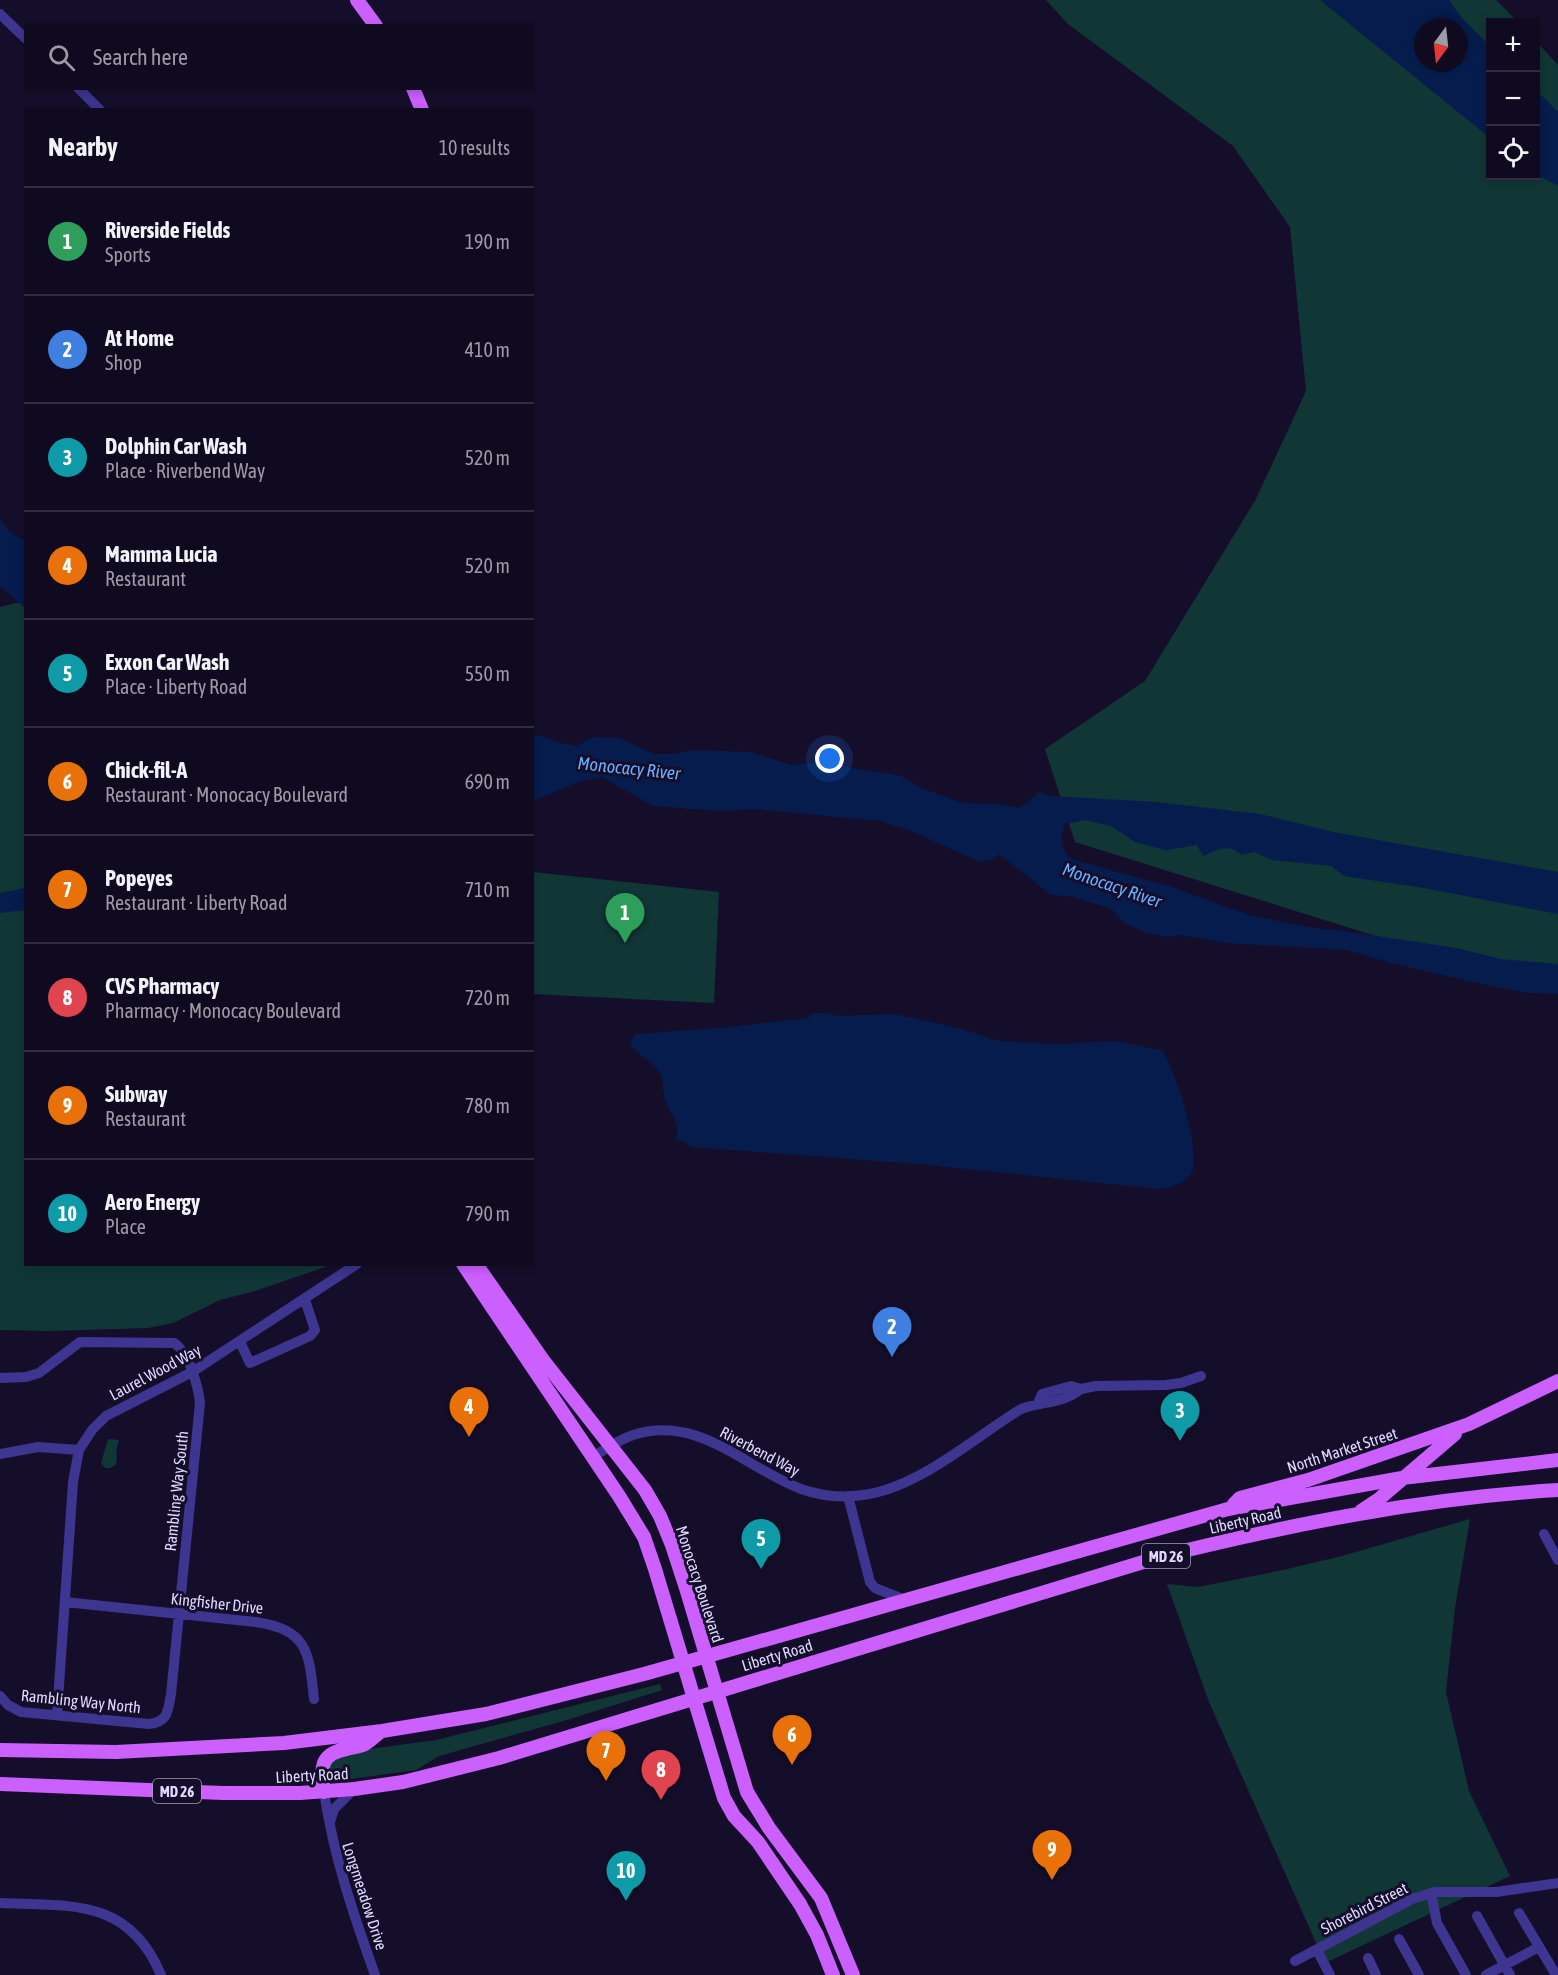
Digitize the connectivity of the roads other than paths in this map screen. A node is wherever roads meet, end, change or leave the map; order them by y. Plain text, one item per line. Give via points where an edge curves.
1 (357, 0) edge
2 (0, 14) edge
3 (375, 24) edge
4 (24, 37) edge
5 (80, 90) edge
6 (414, 90) edge
7 (98, 108) edge
8 (421, 108) edge
9 (354, 1266) edge
10 (464, 1266) edge
11 (477, 1266) edge
12 (305, 1300) junction
13 (240, 1342) junction
14 (192, 1372) junction
15 (1201, 1376) dead end
16 (0, 1378) edge
17 (1558, 1381) edge
18 (1469, 1424) junction
19 (611, 1446) junction
20 (79, 1450) junction
21 (0, 1454) edge
22 (593, 1456) junction
23 (1558, 1460) edge
24 (1402, 1478) junction
25 (1558, 1490) edge
26 (848, 1496) junction
27 (1228, 1509) junction
28 (1357, 1513) junction
29 (1544, 1534) dead end
30 (1558, 1560) edge
31 (905, 1600) junction
32 (65, 1602) junction
33 (179, 1613) junction
34 (706, 1657) junction
35 (683, 1664) junction
36 (716, 1691) junction
37 (0, 1696) edge
38 (693, 1698) junction
39 (314, 1699) dead end
40 (57, 1715) junction
41 (382, 1731) junction
42 (0, 1750) edge
43 (0, 1784) edge
44 (354, 1789) junction
45 (324, 1792) junction
46 (329, 1826) junction
47 (1558, 1883) edge
48 (1431, 1893) junction
49 (0, 1904) edge
50 (1519, 1913) dead end
51 (1478, 1916) dead end
52 (1399, 1939) dead end
53 (1539, 1947) junction
54 (1317, 1950) junction
55 (1368, 1958) dead end
56 (1295, 1961) dead end
57 (1508, 1970) edge
58 (161, 1975) edge
59 (375, 1975) edge
60 (833, 1975) edge
61 (853, 1975) edge
62 (1330, 1975) edge
63 (1376, 1975) edge
64 (1419, 1975) edge
65 (1466, 1975) edge
66 (1486, 1975) edge
67 (1556, 1975) edge

1 - 3 main road
2 - 4 street
5 - 7 street
6 - 8 main road
9 - 12 street, Laurel Wood Way
10 - 22 main road
11 - 19 main road, Monocacy Boulevard via 543,1360
12 - 13 street, Laurel Wood Way
12 - 13 street via 315,1330 310,1336 250,1363
13 - 14 street, Laurel Wood Way
14 - 16 street, Rambling Way South via 174,1343 80,1342 39,1373
14 - 20 street, Laurel Wood Way via 106,1416
14 - 33 street, Rambling Way South via 200,1403
15 - 26 street, Riverbend Way via 1166,1385 1081,1389 1072,1396 1045,1404 1038,1402 896,1488
17 - 18 main road, North Market Street
18 - 24 main road, North Market Street
18 - 27 main road, North Market Street via 1308,1480 1240,1498
19 - 22 street, Riverbend Way
19 - 26 street, Riverbend Way via 649,1432 693,1435 724,1446 799,1488
19 - 34 main road, Monocacy Boulevard via 645,1490 667,1530
20 - 21 street via 38,1447
20 - 32 street, Laurel Wood Way via 73,1482
22 - 35 main road via 644,1537
23 - 24 main road, Liberty Road / MD 26
24 - 27 main road, Liberty Road / MD 26
24 - 28 main road, North Market Street
25 - 28 main road, Liberty Road / MD 26
26 - 31 street via 870,1582 875,1588
27 - 31 main road, Liberty Road / MD 26
28 - 36 main road, Liberty Road / MD 26 via 1153,1559
29 - 30 street
31 - 34 main road, Liberty Road / MD 26
32 - 33 street, Kingfisher Drive
32 - 40 street, Laurel Wood Way
33 - 39 street, Kingfisher Drive via 285,1629 308,1655
33 - 40 street, Rambling Way North via 169,1706 159,1723
34 - 35 main road, Liberty Road / MD 26
34 - 36 main road, Monocacy Boulevard
35 - 38 main road
35 - 41 main road, Liberty Road / MD 26 via 523,1706
36 - 38 main road, Liberty Road / MD 26
36 - 61 main road, Monocacy Boulevard via 747,1792 821,1899
37 - 40 street, Rambling Way North via 15,1710
38 - 44 main road, Liberty Road / MD 26 via 463,1768
38 - 60 main road via 724,1797 800,1904
41 - 42 main road, Liberty Road / MD 26 via 284,1743 185,1749
41 - 45 main road via 363,1745 339,1750 324,1760
43 - 45 main road, Liberty Road / MD 26 via 223,1793
44 - 45 main road, Liberty Road / MD 26
44 - 46 street, Longmeadow Drive via 334,1809
45 - 46 street, Longmeadow Drive
46 - 59 street, Longmeadow Drive via 343,1883
47 - 48 street, Shorebird Street via 1496,1892
48 - 54 street, Shorebird Street via 1412,1899
48 - 65 street via 1437,1923
49 - 58 street via 99,1912 131,1929 143,1941
50 - 53 street
51 - 57 street
52 - 64 street
53 - 57 street
53 - 67 street
54 - 56 street, Shorebird Street
54 - 62 street
55 - 63 street
57 - 66 street

